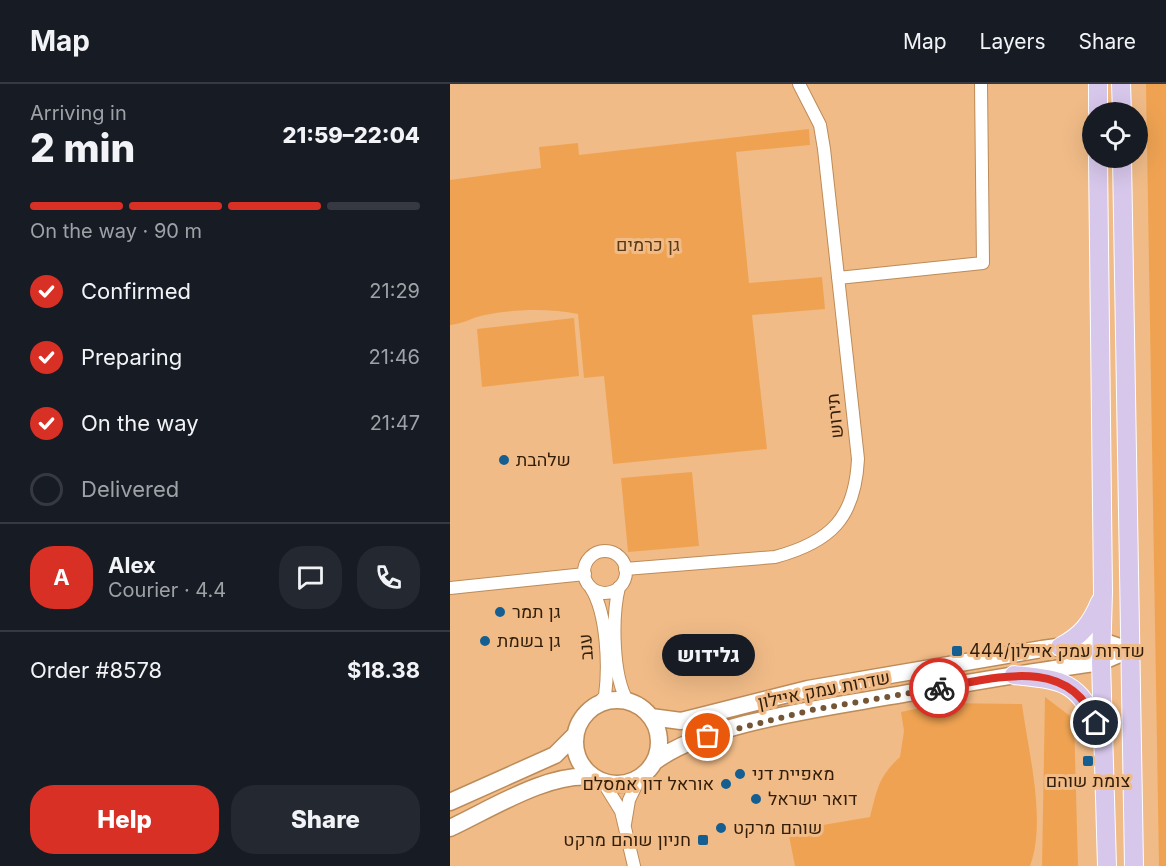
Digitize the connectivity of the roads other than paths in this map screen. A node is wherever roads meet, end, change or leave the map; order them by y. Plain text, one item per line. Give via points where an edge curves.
1 (799, 84) edge
2 (981, 84) edge
3 (1098, 84) edge
4 (1121, 84) edge
5 (1098, 102) edge
6 (1122, 102) edge
7 (1098, 168) edge
8 (1122, 168) edge
9 (838, 278) junction
10 (625, 570) junction
11 (586, 579) junction
12 (619, 587) junction
13 (450, 588) edge
14 (1103, 592) junction
15 (1101, 641) junction
16 (1060, 647) junction
17 (1129, 650) junction
18 (1101, 662) junction
19 (1014, 675) junction
20 (628, 702) junction
21 (596, 706) junction
22 (651, 717) junction
23 (575, 735) junction
24 (1103, 740) junction
25 (654, 762) junction
26 (640, 777) junction
27 (598, 779) junction
28 (450, 802) edge
29 (625, 825) junction
30 (450, 828) edge
31 (634, 866) edge
32 (1107, 866) edge
33 (1134, 866) edge

1 - 9 street, תירוש via 820,125
2 - 9 street via 983,263
3 - 5 main road
4 - 6 main road
7 - 14 main road
8 - 17 main road
9 - 10 street, תירוש via 858,459 855,492 839,522 808,545 775,557
10 - 11 street via 617,555 605,551 591,556
10 - 12 street
11 - 12 street via 594,590 606,593
11 - 13 street
11 - 21 street, ענב via 597,598 604,629 606,690
12 - 20 street, ענב via 615,610 618,676
14 - 15 main road
14 - 16 main road via 1087,627
15 - 16 main road, שדרות עמק איילון
15 - 17 main road, שדרות עמק איילון
15 - 18 main road
16 - 22 main road, שדרות עמק איילון via 808,690 681,722
17 - 18 main road, שדרות עמק איילון
17 - 33 main road
18 - 19 main road, שדרות עמק איילון
18 - 24 main road
19 - 24 main road via 1071,687 1089,705
19 - 25 main road, שדרות עמק איילון via 777,718 704,737 668,751
20 - 21 main road via 615,700
20 - 22 main road
21 - 23 main road via 585,715
22 - 25 main road via 659,739
23 - 27 main road via 578,759
23 - 28 main road via 555,755
24 - 32 main road
25 - 26 main road
26 - 27 main road via 625,783
26 - 29 street via 629,800
27 - 29 street via 612,792
27 - 30 main road via 574,777 550,783
29 - 31 street

